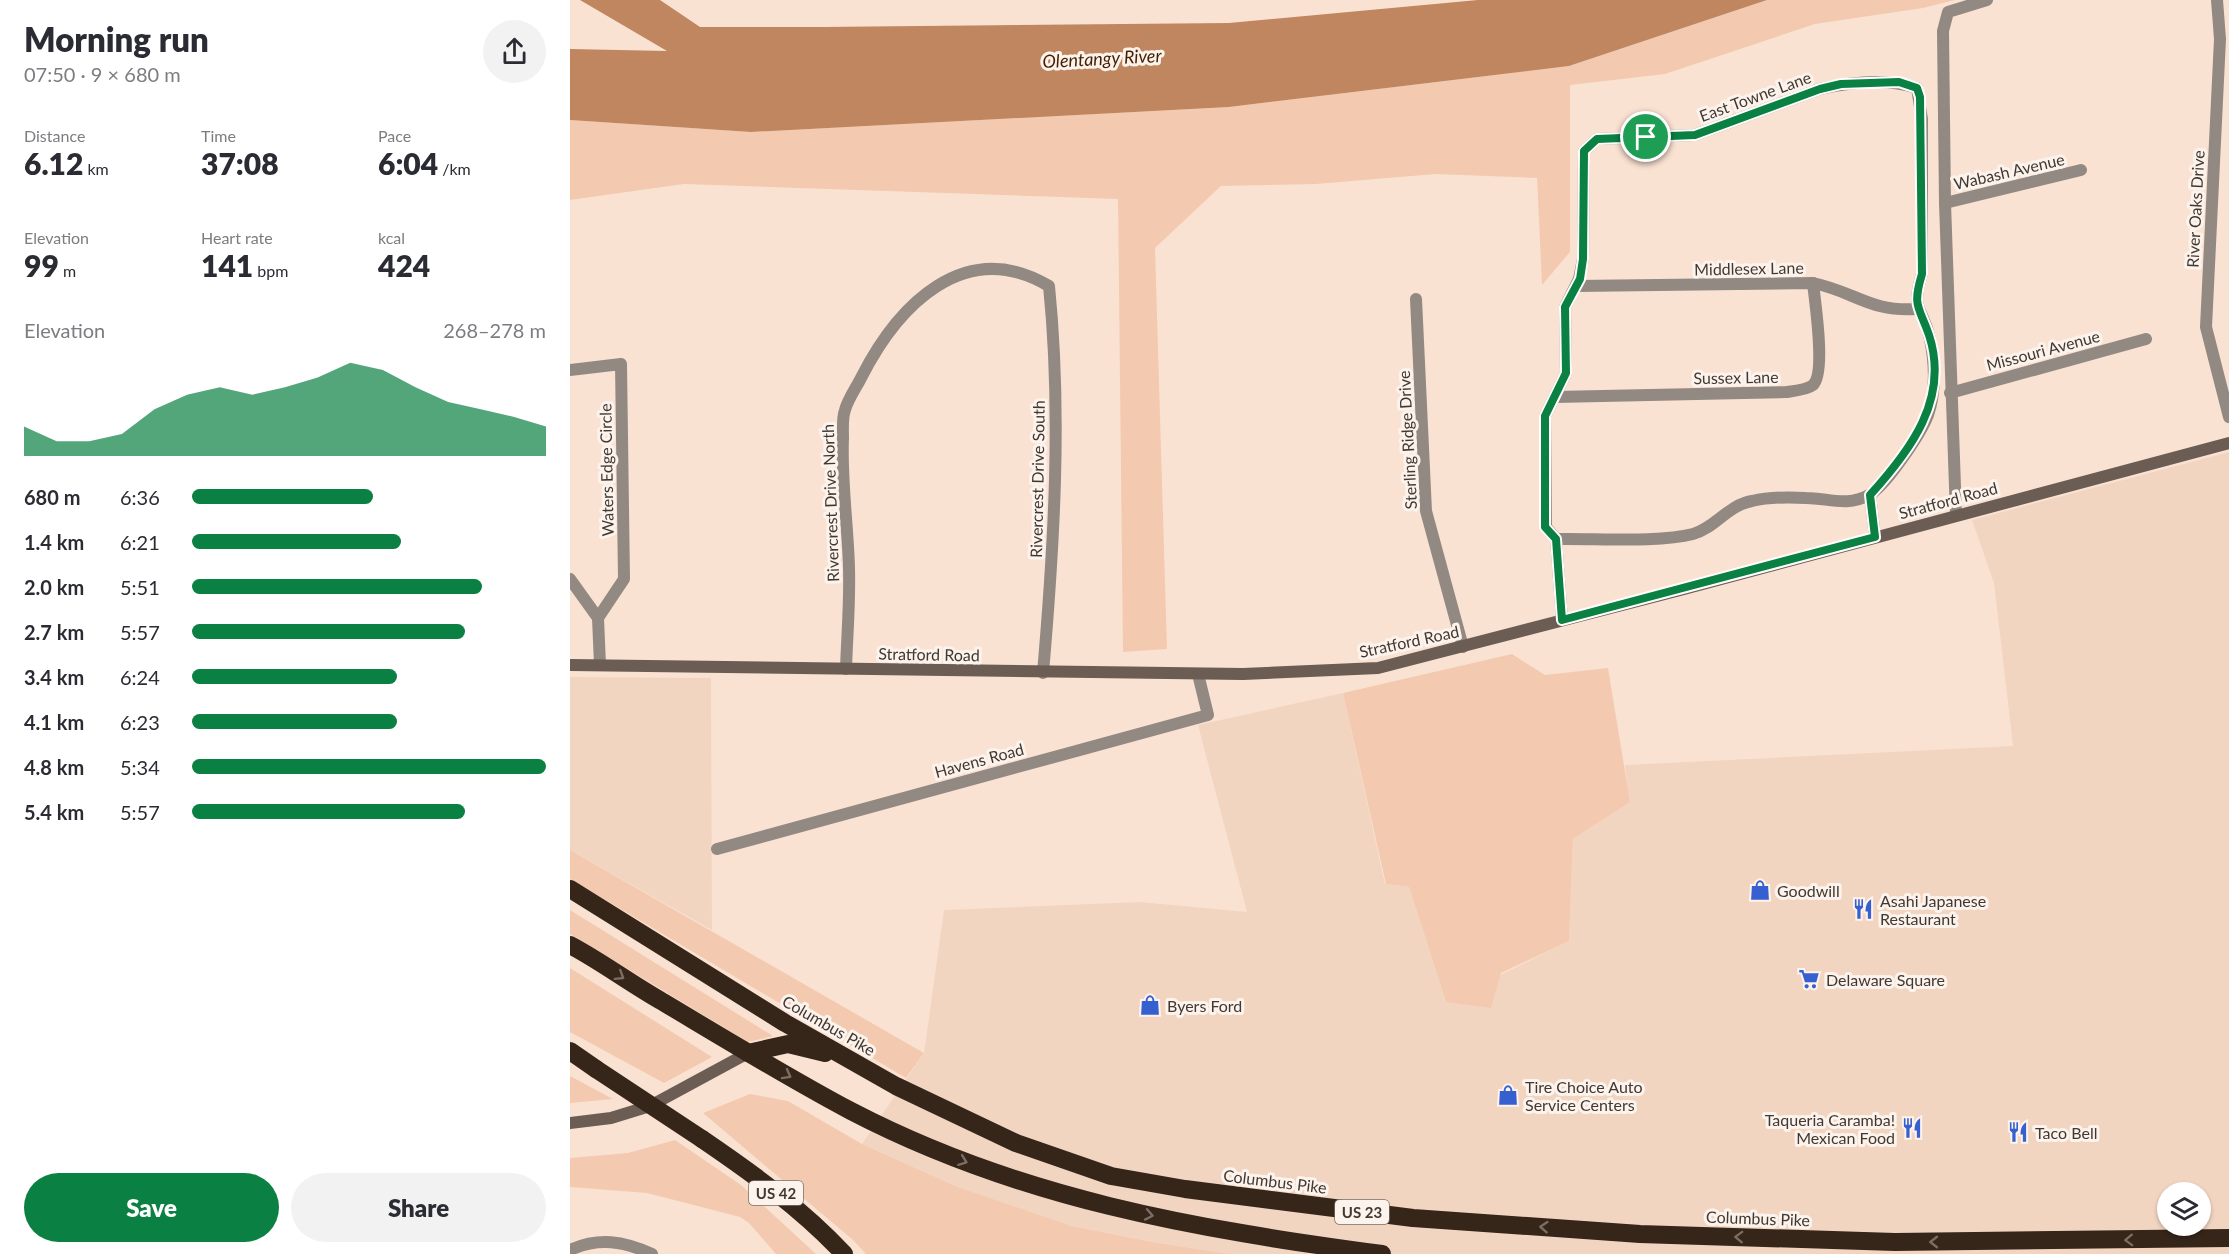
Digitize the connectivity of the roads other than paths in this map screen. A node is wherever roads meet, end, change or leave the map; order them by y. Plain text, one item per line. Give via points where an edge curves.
1 (1987, 0) edge
2 (2217, 0) edge
3 (2081, 171) dead end
4 (1945, 203) junction
5 (1813, 283) junction
6 (1050, 286) joint
7 (1576, 286) junction
8 (1416, 299) dead end
9 (1917, 309) junction
10 (2146, 339) dead end
11 (570, 370) edge
12 (1950, 393) junction
13 (1555, 397) junction
14 (2229, 417) edge
15 (2229, 442) edge
16 (1870, 495) junction
17 (1956, 515) junction
18 (1875, 537) junction
19 (1556, 539) junction
20 (570, 579) edge
21 (598, 618) junction
22 (1562, 620) junction
23 (1463, 647) junction
24 (570, 665) edge
25 (600, 665) junction
26 (846, 669) junction
27 (1043, 672) junction
28 (1198, 674) junction
29 (717, 849) dead end
30 (570, 889) edge
31 (570, 945) edge
32 (570, 1051) edge
33 (748, 1053) junction
34 (842, 1056) junction
35 (570, 1123) edge
36 (2229, 1238) edge
37 (570, 1250) edge
38 (652, 1254) edge
39 (844, 1254) edge
40 (1382, 1254) edge

1 - 4 street via 1948,12 1943,31
2 - 14 street, River Oaks Drive via 2220,39 2206,327
3 - 4 street, Wabash Avenue
4 - 12 street
5 - 7 street, Middlesex Lane
5 - 9 street, Middlesex Lane via 1837,288 1880,308
5 - 13 street, Sussex Lane via 1820,363 1811,387 1786,392
6 - 26 street, Rivercrest Drive North via 1028,273 997,267 949,277 917,300 872,357 844,412 849,571
6 - 27 street, Rivercrest Drive South via 1056,346 1055,419 1051,583
7 - 9 street, East Towne Lane via 1583,259 1584,151 1597,139 1695,135 1820,89 1841,84 1899,82 1917,88 1920,97 1922,274 1915,295
7 - 13 street via 1565,307 1566,373
8 - 23 street, Sterling Ridge Drive via 1426,511
9 - 16 street via 1930,336 1934,389 1928,416 1903,457
10 - 12 street, Missouri Avenue
11 - 21 street, Waters Edge Circle via 621,364 624,579
12 - 17 street
13 - 19 street via 1545,416 1544,435 1545,527
15 - 17 street, Stratford Road
16 - 18 street
16 - 19 street via 1846,502 1809,497 1751,501 1726,511 1695,534
17 - 18 street, Stratford Road
18 - 22 street, Stratford Road
19 - 22 street
20 - 21 street
21 - 25 street
22 - 23 street, Stratford Road
23 - 28 street, Stratford Road via 1378,668
24 - 25 street, Stratford Road
25 - 26 street, Stratford Road
26 - 27 street, Stratford Road
27 - 28 street, Stratford Road
28 - 29 street, Havens Road via 1208,715
30 - 34 highway, Columbus Pike / US 23
31 -> 33 highway, US 23
32 - 39 highway, US 42, bridge via 743,1167 813,1222
33 - 34 highway via 788,1044
33 - 35 street via 650,1106 611,1118
33 -> 40 highway, US 23 via 852,1111 1021,1183 1270,1239
36 -> 34 highway, Columbus Pike / US 23 via 1895,1242 1652,1234 1413,1218 1314,1206 1111,1176 1016,1143 937,1107
37 - 38 street via 607,1241 628,1243

